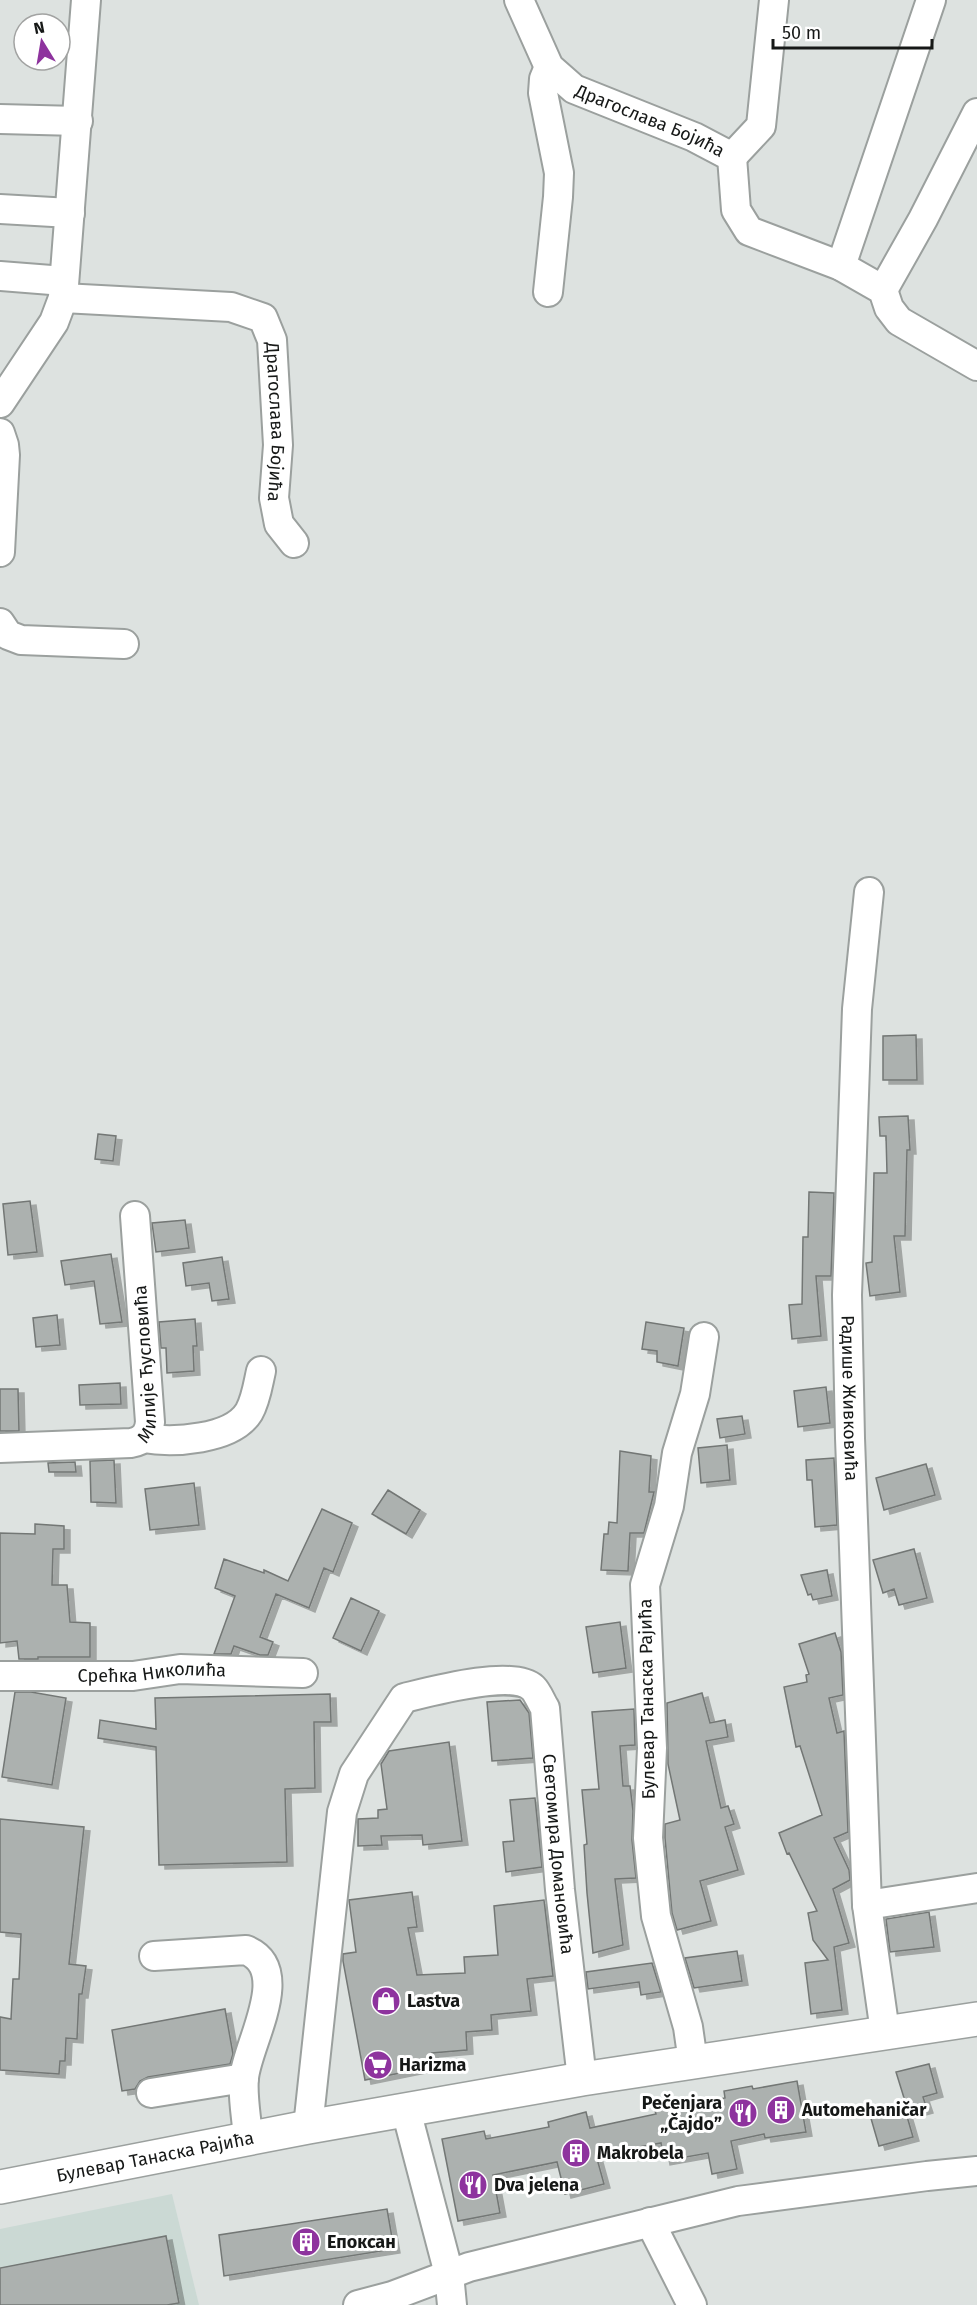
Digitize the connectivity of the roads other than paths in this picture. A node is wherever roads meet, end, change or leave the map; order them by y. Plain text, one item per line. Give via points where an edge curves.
1 (86, 0) edge
2 (519, 0) edge
3 (774, 0) edge
4 (932, 0) edge
5 (549, 68) junction
6 (977, 112) edge
7 (0, 118) edge
8 (78, 121) junction
9 (732, 157) junction
10 (0, 209) edge
11 (70, 213) junction
12 (841, 266) junction
13 (0, 276) edge
14 (63, 289) junction
15 (883, 290) junction
16 (548, 292) dead end
17 (977, 366) edge
18 (10, 372) edge
19 (0, 403) edge
20 (0, 433) edge
21 (294, 543) dead end
22 (0, 552) edge
23 (1, 629) edge
24 (124, 644) dead end
25 (869, 892) dead end
26 (135, 1216) dead end
27 (704, 1337) dead end
28 (261, 1371) dead end
29 (143, 1438) junction
30 (0, 1448) edge
31 (303, 1673) dead end
32 (0, 1676) edge
33 (977, 1888) edge
34 (867, 1905) junction
35 (154, 1956) dead end
36 (977, 2019) edge
37 (885, 2032) junction
38 (693, 2062) junction
39 (244, 2078) junction
40 (582, 2079) junction
41 (151, 2093) dead end
42 (406, 2110) junction
43 (308, 2127) junction
44 (248, 2139) junction
45 (977, 2171) edge
46 (0, 2187) edge
47 (650, 2222) junction
48 (449, 2274) junction
49 (358, 2305) edge
50 (452, 2305) edge
51 (692, 2305) edge

1 - 8 street
2 - 5 street, Драгослава Бојића
3 - 9 street via 761,126
4 - 12 street
5 - 9 street, Драгослава Бојића via 574,89 694,136
5 - 16 street via 543,93 559,173
6 - 15 street
7 - 8 street
8 - 11 street
9 - 12 street, Драгослава Бојића via 736,210 749,231
10 - 11 street
11 - 14 street
12 - 15 street, Драгослава Бојића
13 - 14 street, Драгослава Бојића
14 - 18 street via 54,322
14 - 21 street, Драгослава Бојића via 231,306 263,318 272,340 278,445 274,498 279,524
15 - 17 street via 898,321
18 - 19 street
20 - 22 street via 4,445
23 - 24 street via 21,640
25 - 34 street, Радише Живковића via 857,1009 847,1295
26 - 29 street, Милије Ћусловића via 150,1422
27 - 38 street, Булевар Танаска Рајића via 695,1394 676,1453 669,1506 645,1585 652,1748 650,1860 656,1916 688,2027
28 - 29 street via 252,1405 237,1425 195,1438 163,1442
29 - 30 street, Милије Ћусловића via 131,1443
31 - 32 street, Срећка Николића via 180,1669 134,1676
33 - 34 street
34 - 37 street, Радише Живковића
35 - 39 street via 246,1950 260,1960 266,1971 268,1991
36 - 37 main road, Булевар Танаска Рајића
37 - 38 main road, Булевар Танаска Рајића
38 - 40 main road, Булевар Танаска Рајића
39 - 41 street
39 - 44 street
40 - 42 main road, Булевар Танаска Рајића
40 - 43 street, Светомира Домановића via 560,1890 545,1708 532,1687 520,1682 477,1682 404,1698 354,1774 342,1812
42 - 43 main road, Булевар Танаска Рајића
42 - 48 street
43 - 44 main road, Булевар Танаска Рајића
44 - 46 main road, Булевар Танаска Рајића
45 - 47 street via 738,2201
47 - 48 street
47 - 51 street
48 - 49 street
48 - 50 street

